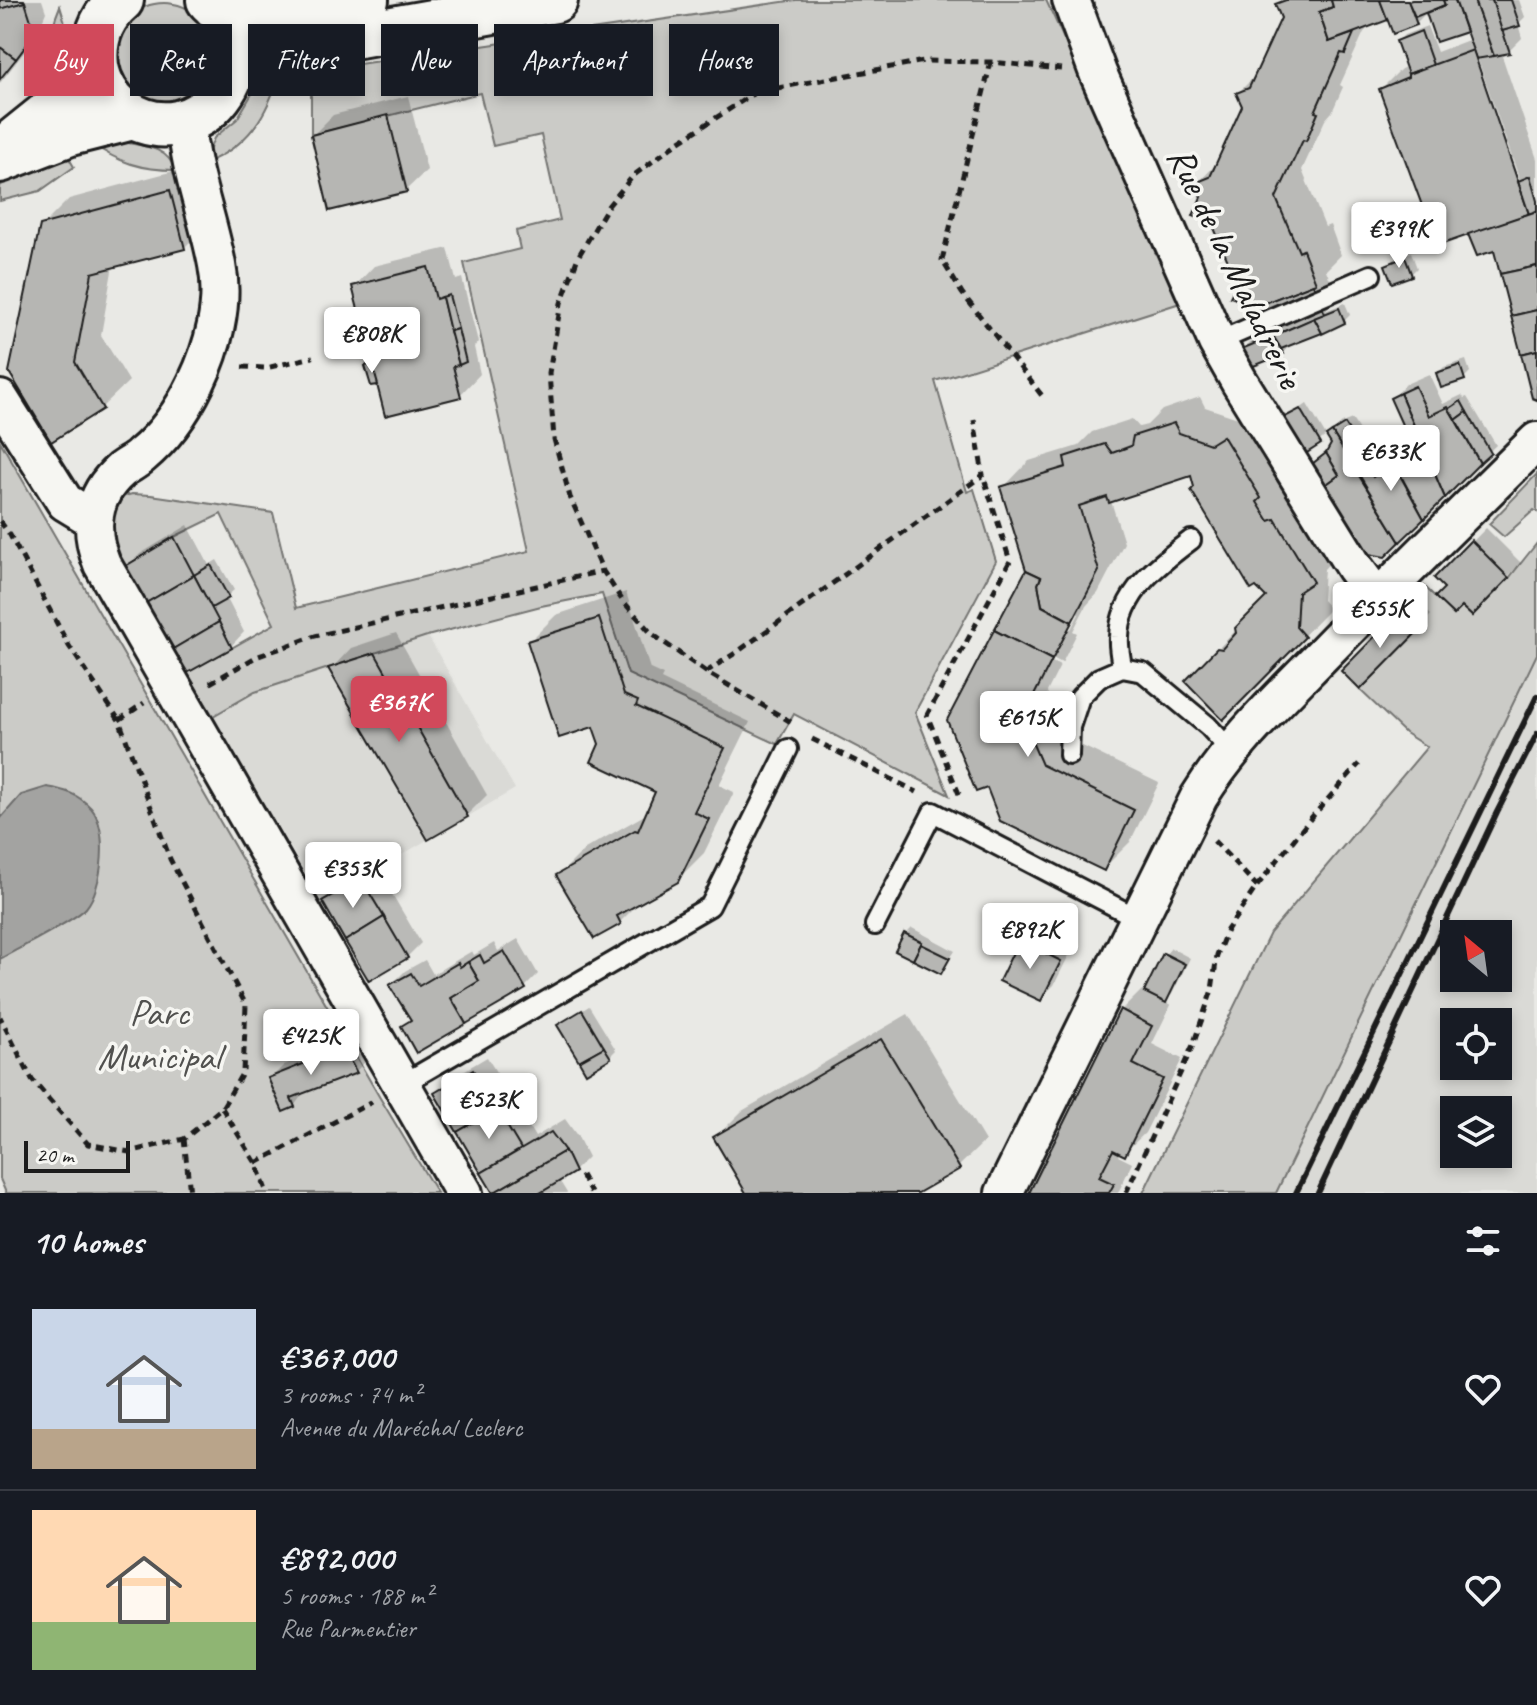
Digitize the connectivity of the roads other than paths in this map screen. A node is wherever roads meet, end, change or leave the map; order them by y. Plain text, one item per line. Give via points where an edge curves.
1 (366, 0) edge
2 (555, 0) edge
3 (1071, 0) edge
4 (210, 1) edge
5 (233, 71) junction
6 (69, 96) edge
7 (109, 96) edge
8 (133, 117) junction
9 (186, 121) junction
10 (0, 157) edge
11 (1371, 275) dead end
12 (1217, 342) junction
13 (0, 399) edge
14 (1537, 441) edge
15 (93, 519) junction
16 (1191, 540) dead end
17 (1377, 598) junction
18 (1122, 668) junction
19 (788, 749) road end
20 (1231, 751) junction
21 (1069, 755) dead end
22 (1139, 919) junction
23 (875, 925) dead end
24 (401, 1085) junction
25 (464, 1193) edge
26 (1004, 1193) edge

1 - 4 main road via 249,14
2 - 5 main road via 283,49
3 - 12 street, Rue de la Maladrerie
4 - 5 main road via 232,33
5 - 9 main road via 216,102
6 - 10 main road
7 - 8 main road
8 - 9 main road via 150,123
8 - 10 main road
9 - 15 street via 193,172 218,267 218,310 206,357 186,402 141,457 109,482
11 - 12 lane
12 - 17 street, Rue de la Maladrerie
13 - 15 street via 65,502
14 - 17 street
15 - 24 street via 102,564
16 - 18 lane via 1158,566 1122,615
17 - 20 street
18 - 20 lane via 1143,672
18 - 21 lane via 1099,678 1080,697 1070,727
19 - 24 lane via 710,906
20 - 22 street via 1199,797
22 - 23 lane via 933,812
22 - 26 street
24 - 25 street

